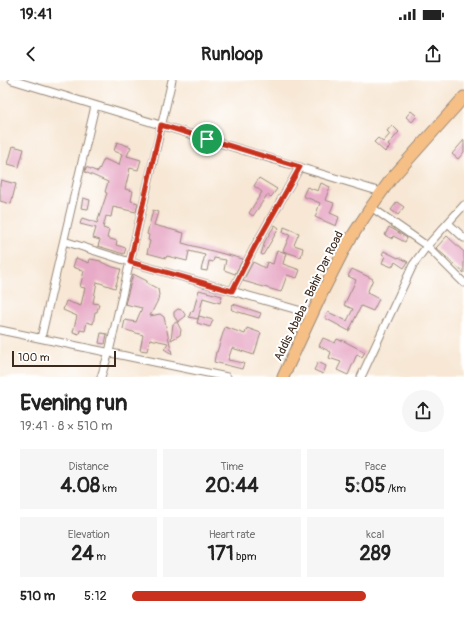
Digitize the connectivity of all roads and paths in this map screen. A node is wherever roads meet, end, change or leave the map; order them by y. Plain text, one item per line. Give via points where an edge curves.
1 (12, 80) edge
2 (172, 80) edge
3 (464, 98) edge
4 (95, 106) junction
5 (161, 125) junction
6 (300, 167) junction
7 (381, 192) junction
8 (464, 205) edge
9 (371, 207) junction
10 (448, 223) junction
11 (464, 238) edge
12 (64, 241) junction
13 (427, 246) junction
14 (130, 262) junction
15 (464, 283) edge
16 (232, 291) junction
17 (312, 314) junction
18 (0, 330) edge
19 (41, 338) junction
20 (109, 352) junction
21 (196, 374) edge
22 (101, 377) edge
23 (227, 377) edge
24 (283, 377) edge
25 (361, 377) edge

1 - 4 street
2 - 5 street
3 - 7 highway, Addis Ababa - Bahir Dar Road
4 - 5 street
4 - 12 street
5 - 6 street
5 - 14 street
6 - 7 street
6 - 16 street
7 - 9 highway, Addis Ababa - Bahir Dar Road
8 - 10 street
9 - 13 street
9 - 17 highway, Addis Ababa - Bahir Dar Road via 347,244
10 - 11 street
10 - 13 street
12 - 14 street
12 - 19 street
13 - 15 street
13 - 25 street via 413,265
14 - 16 street
14 - 20 street
16 - 17 street
17 - 24 highway, Addis Ababa - Bahir Dar Road
18 - 19 street
19 - 20 street
20 - 21 street
20 - 22 street
21 - 23 street

